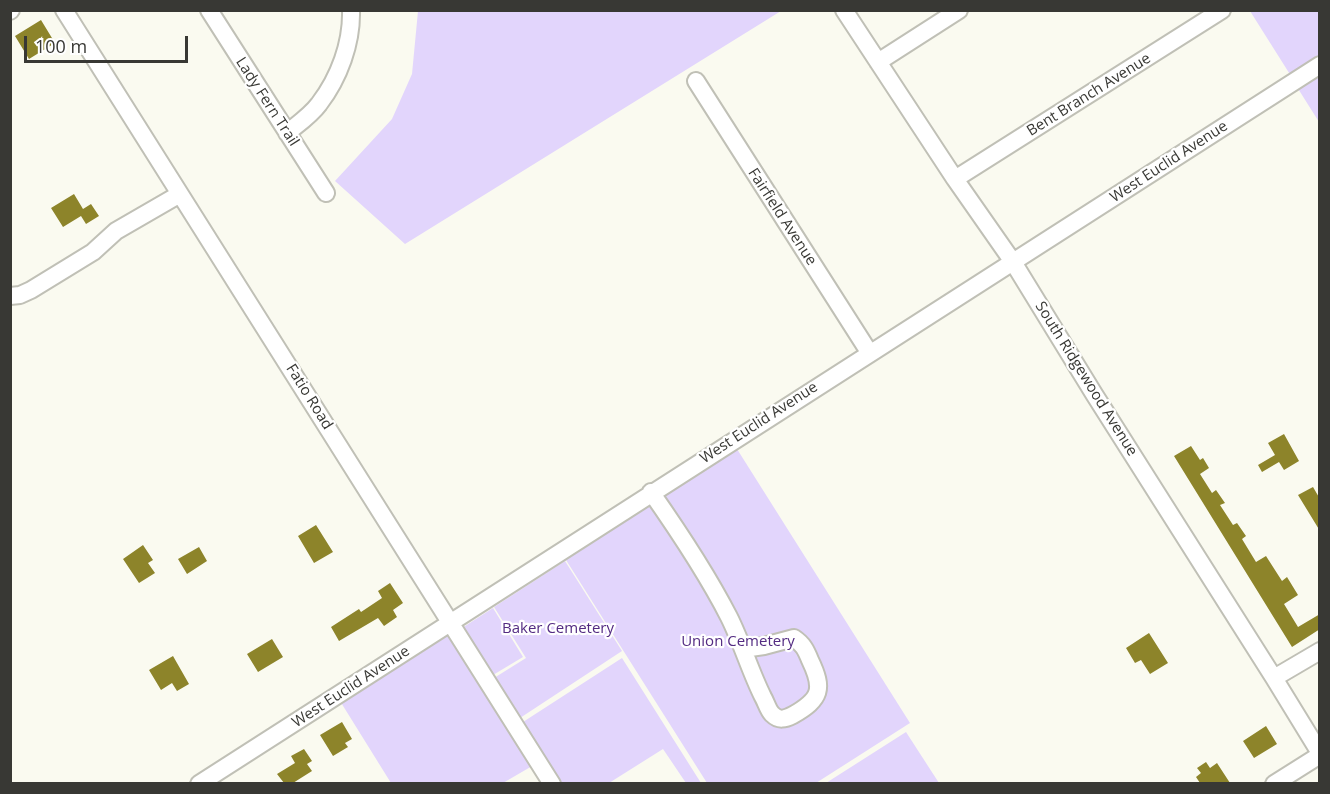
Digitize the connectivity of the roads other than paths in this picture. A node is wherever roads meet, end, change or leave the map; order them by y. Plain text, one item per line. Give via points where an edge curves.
1 (64, 10) edge
2 (209, 10) edge
3 (351, 10) edge
4 (844, 10) edge
5 (959, 10) edge
6 (1222, 10) edge
7 (878, 62) junction
8 (1320, 65) edge
9 (696, 81) dead end
10 (287, 133) junction
11 (955, 179) junction
12 (326, 193) dead end
13 (180, 194) junction
14 (1013, 262) junction
15 (10, 296) edge
16 (869, 352) junction
17 (651, 492) junction
18 (451, 622) junction
19 (743, 649) junction
20 (1320, 651) edge
21 (1274, 678) junction
22 (1318, 746) edge
23 (199, 783) edge
24 (552, 783) edge
25 (1274, 783) edge

1 - 13 street, Fatio Road
2 - 10 street, Lady Fern Trail
3 - 10 street via 347,47 335,78 319,105
4 - 7 street, South Ridgewood Avenue
5 - 7 street
6 - 11 street, Bent Branch Avenue
7 - 11 street, South Ridgewood Avenue
8 - 14 street, West Euclid Avenue
9 - 16 street, Fairfield Avenue
10 - 12 street, Lady Fern Trail
11 - 14 street, South Ridgewood Avenue
13 - 15 street via 116,231 93,252 32,290
13 - 18 street, Fatio Road
14 - 16 street, West Euclid Avenue
14 - 21 street, South Ridgewood Avenue
16 - 17 street, West Euclid Avenue
17 - 18 street, West Euclid Avenue
17 - 19 street via 728,616
18 - 23 street, West Euclid Avenue
18 - 24 street, Fatio Road
19 - 19 street via 772,714 779,719 805,708 814,699 819,689 818,677 802,643 794,638
20 - 21 street
21 - 22 street, South Ridgewood Avenue
22 - 25 street

